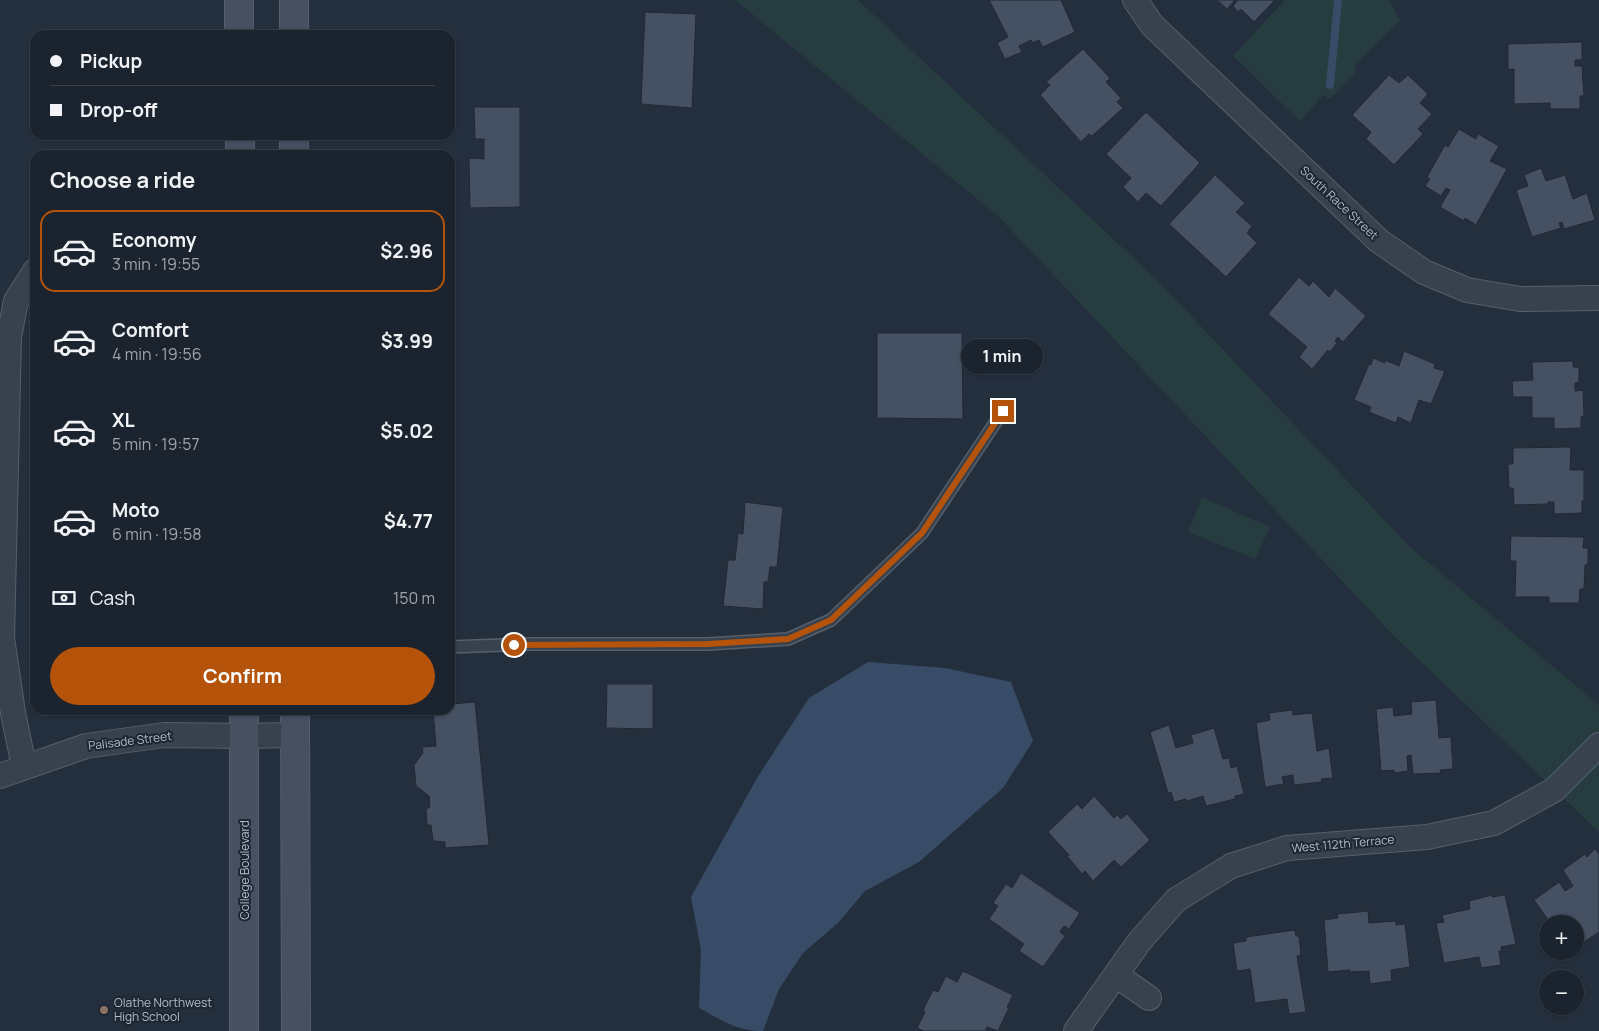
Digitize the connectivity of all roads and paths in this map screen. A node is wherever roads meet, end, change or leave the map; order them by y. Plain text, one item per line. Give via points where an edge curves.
1 (239, 0) edge
2 (294, 0) edge
3 (1135, 0) edge
4 (240, 30) edge
5 (294, 30) edge
6 (30, 279) edge
7 (1599, 298) edge
8 (1003, 411) dead end
9 (455, 647) edge
10 (295, 722) edge
11 (245, 723) edge
12 (1599, 745) edge
13 (24, 766) junction
14 (0, 776) edge
15 (1116, 975) junction
16 (1149, 998) dead end
17 (244, 1031) edge
18 (296, 1031) edge
19 (1076, 1031) edge

1 - 4 main road
2 - 5 main road
3 - 7 street, South Race Street via 1152,25 1365,228 1424,272 1467,290 1520,298
6 - 13 street via 16,301 9,338 2,619 12,713
8 - 9 lane via 922,533 831,620 788,639 708,644
10 - 11 street, Palisade Street
10 - 18 main road
11 - 13 street, Palisade Street via 86,746
11 - 17 main road, College Boulevard
12 - 15 street, West 112th Terrace via 1554,790 1494,823 1427,837 1287,848 1231,866 1176,900 1139,942
13 - 14 street, Palisade Street
15 - 16 street
15 - 19 street, West 112th Terrace

